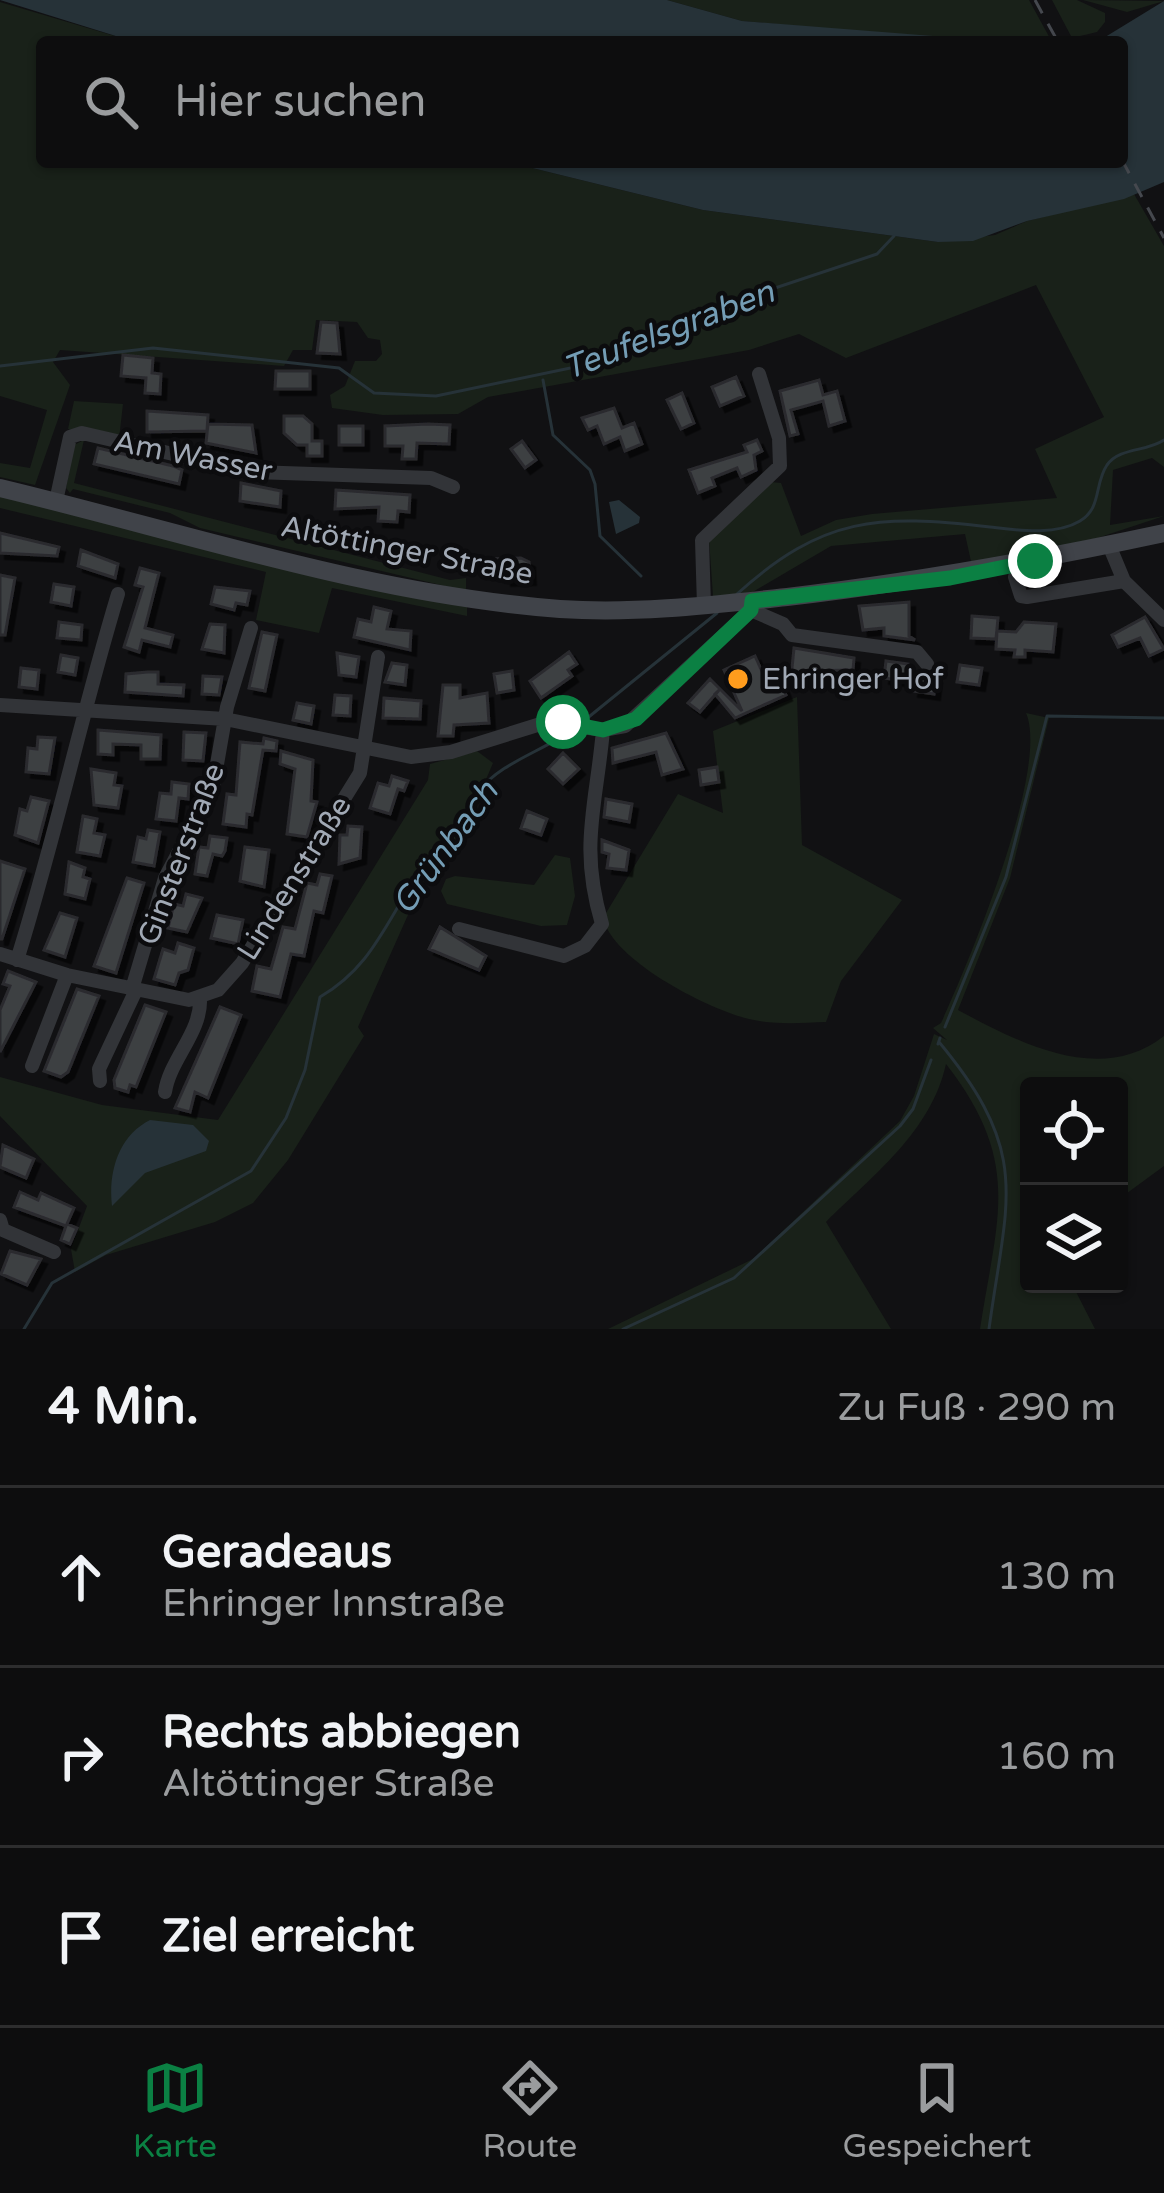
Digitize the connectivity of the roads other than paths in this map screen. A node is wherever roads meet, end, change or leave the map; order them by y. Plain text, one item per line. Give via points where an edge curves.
1 (760, 374) dead end
2 (453, 487) dead end
3 (0, 488) edge
4 (56, 501) junction
5 (1164, 533) edge
6 (1108, 545) junction
7 (1015, 577) dead end
8 (1124, 581) junction
9 (118, 594) dead end
10 (750, 604) junction
11 (709, 605) junction
12 (1164, 620) edge
13 (251, 628) dead end
14 (378, 657) dead end
15 (927, 664) dead end
16 (0, 705) edge
17 (83, 710) junction
18 (225, 719) junction
19 (596, 729) junction
20 (365, 752) junction
21 (459, 928) dead end
22 (5, 959) edge
23 (67, 975) junction
24 (134, 989) junction
25 (200, 998) junction
26 (32, 1066) dead end
27 (100, 1081) dead end
28 (165, 1092) dead end
29 (1, 1229) edge
30 (54, 1252) dead end

1 - 11 street via 780,466 702,540
2 - 4 street, Am Wasser via 431,478 251,472 82,434 70,437
3 - 4 main road, Altöttinger Straße
4 - 11 main road, Altöttinger Straße via 482,601 607,610
5 - 6 main road, Altöttinger Straße
6 - 8 street
6 - 10 main road, Altöttinger Straße via 950,578
7 - 8 street via 1027,597
8 - 12 street
9 - 17 street
10 - 11 main road, Altöttinger Straße
10 - 15 street via 792,635 917,652
10 - 19 street via 648,710 625,726
13 - 18 street, Ginsterstraße
14 - 20 street, Lindenstraße
16 - 17 street
17 - 18 street
17 - 22 street via 56,835
18 - 20 street
18 - 24 street, Ginsterstraße via 213,787 165,878
19 - 20 street via 541,723 425,757
19 - 21 street via 586,846 602,924 597,935 564,956
20 - 25 street, Lindenstraße via 360,773 242,963 218,991
22 - 23 street
23 - 24 street
23 - 26 street
24 - 25 street
24 - 27 street, Ginsterstraße
25 - 28 street via 201,1015
29 - 30 street

